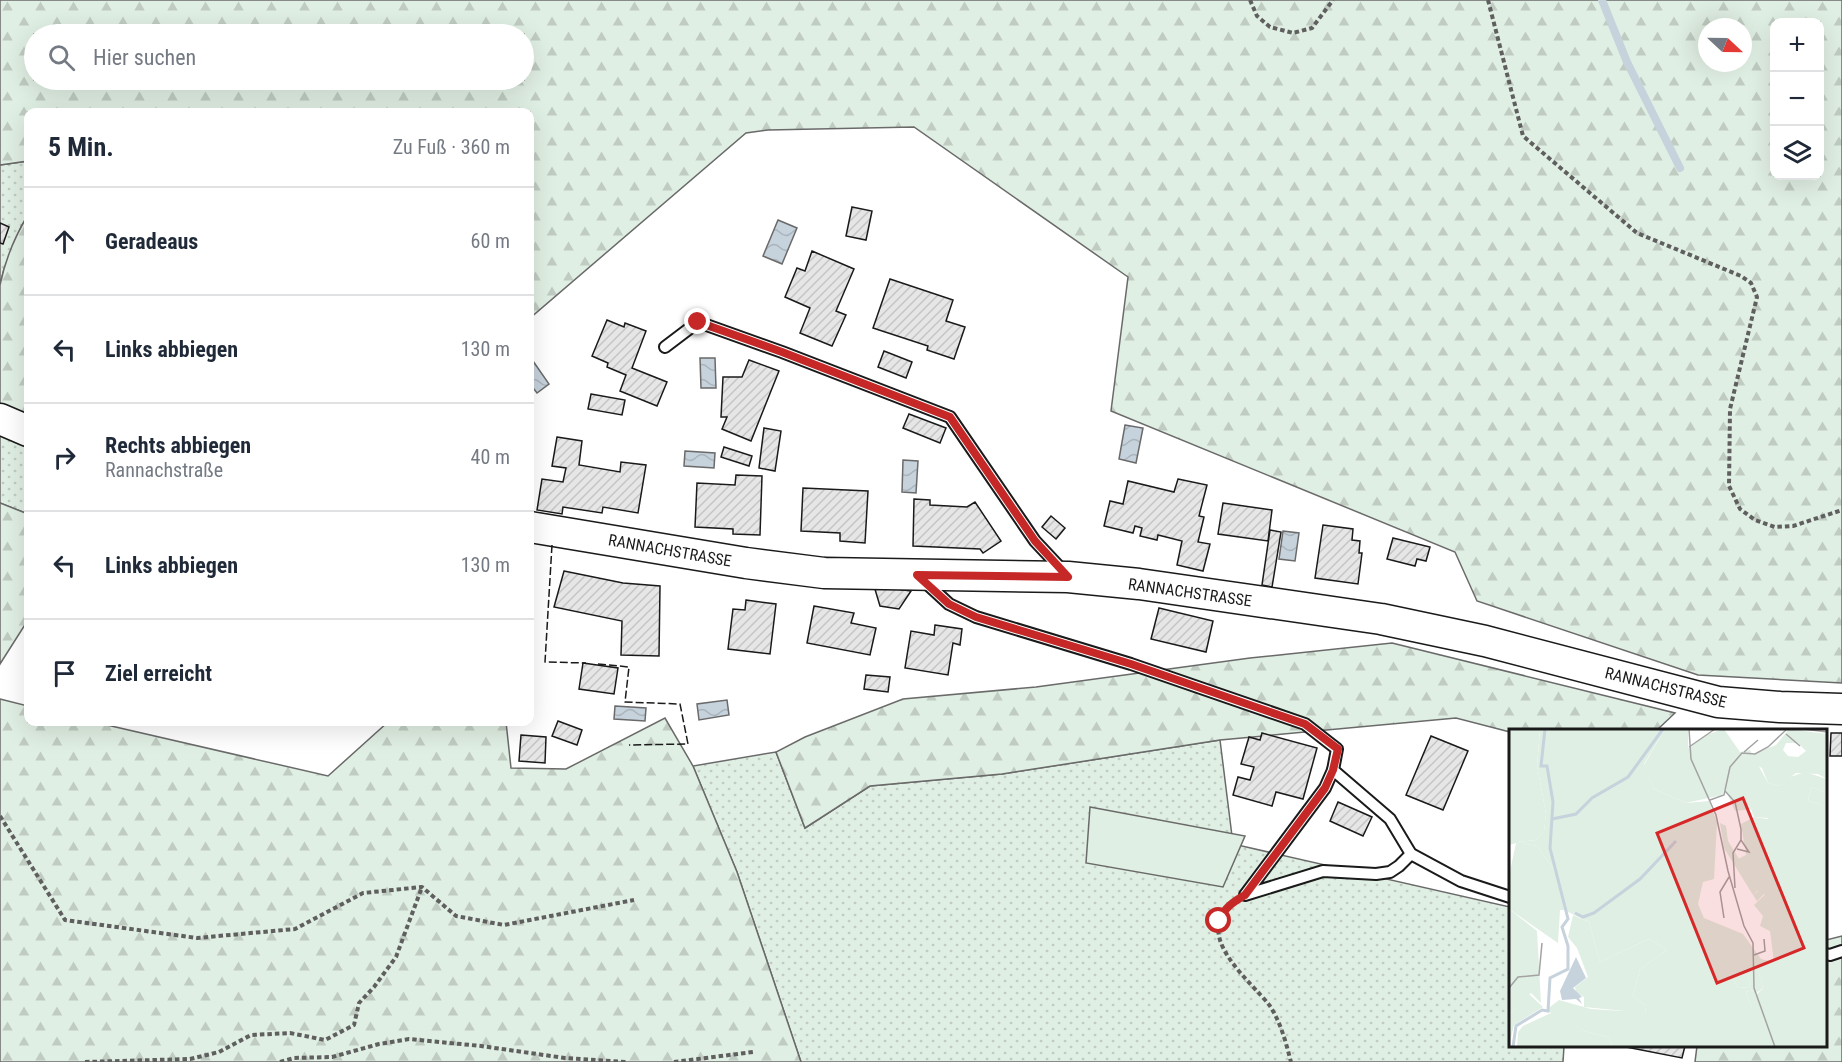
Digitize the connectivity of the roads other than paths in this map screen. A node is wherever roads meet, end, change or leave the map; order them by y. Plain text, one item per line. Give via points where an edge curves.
1 (665, 347) dead end
2 (0, 419) edge
3 (24, 429) edge
4 (534, 528) edge
5 (917, 575) junction
6 (1068, 577) junction
7 (1842, 709) edge
8 (1333, 770) junction
9 (1411, 854) junction
10 (1509, 897) edge
11 (1842, 951) edge
12 (1827, 954) edge

1 - 6 lane via 698,322 950,417 1035,541
2 - 3 street
4 - 5 street, RANNACHSTRASSE via 824,573
5 - 6 street, RANNACHSTRASSE
5 - 8 lane via 949,604 976,617 1131,664 1305,724 1338,749
6 - 7 street, RANNACHSTRASSE via 1381,619 1485,641 1718,702
8 - 9 lane via 1390,819
8 - 9 lane via 1325,788 1245,895 1323,872 1390,872
9 - 10 lane via 1461,880
11 - 12 lane

